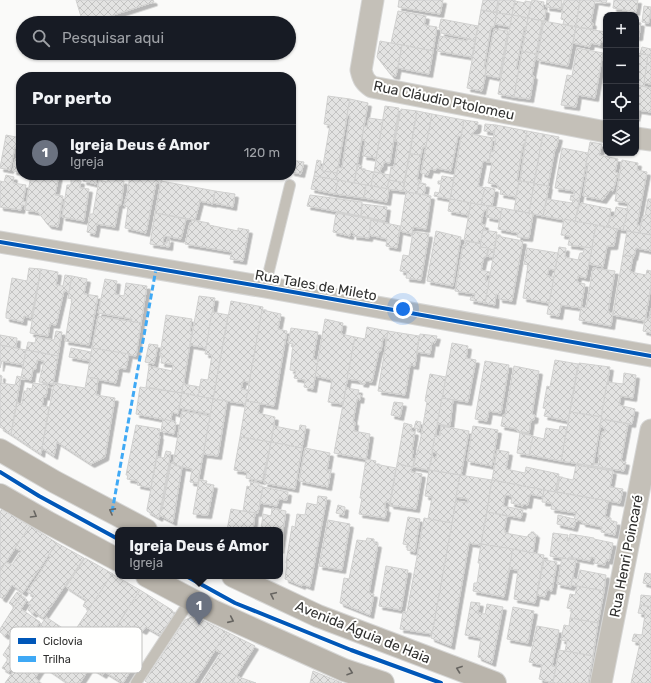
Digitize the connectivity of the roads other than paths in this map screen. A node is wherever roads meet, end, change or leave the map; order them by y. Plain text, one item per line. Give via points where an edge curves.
1 (373, 0) edge
2 (603, 131) edge
3 (639, 138) edge
4 (651, 140) edge
5 (290, 185) dead end
6 (0, 242) edge
7 (265, 287) junction
8 (651, 356) edge
9 (651, 430) edge
10 (0, 450) edge
11 (0, 495) edge
12 (140, 527) edge
13 (115, 558) edge
14 (153, 579) edge
15 (239, 579) edge
16 (191, 599) junction
17 (136, 683) edge
18 (383, 683) edge
19 (495, 683) edge
20 (601, 683) edge

1 - 2 street, Rua Cláudio Ptolomeu via 361,70 365,83 372,87
3 - 4 street
5 - 7 lane
6 - 7 street, Rua Tales de Mileto
7 - 8 street, Rua Tales de Mileto
9 - 20 street, Rua Henri Poincaré
12 -> 10 main road
11 -> 13 main road
14 - 16 main road
19 -> 15 main road, Avenida Águia de Haia via 318,616
16 - 17 lane
16 -> 18 main road via 344,670

